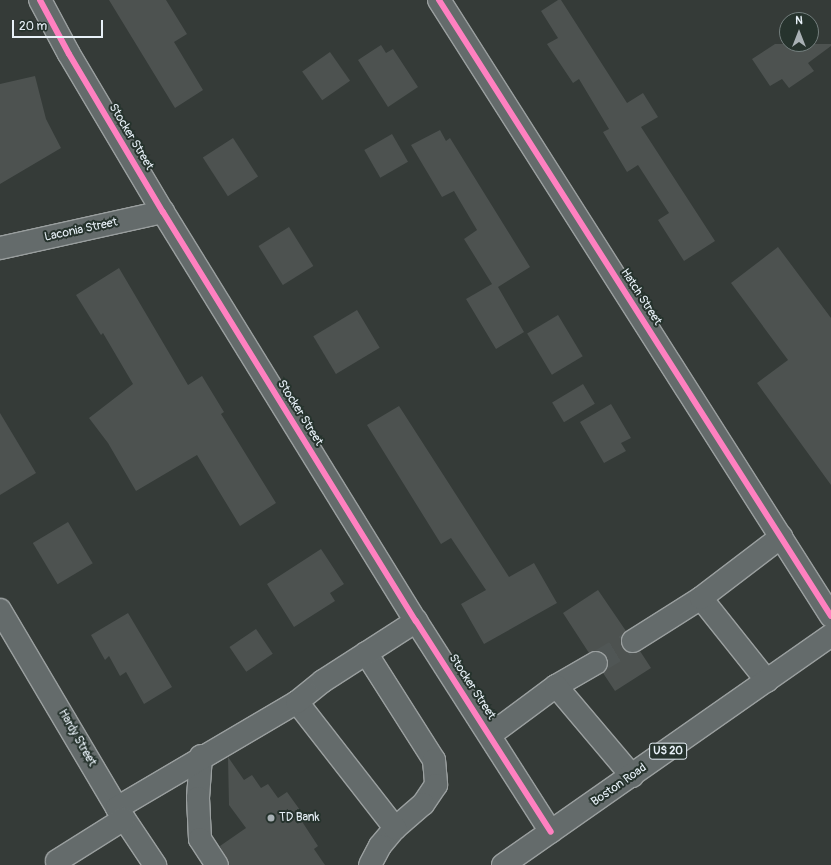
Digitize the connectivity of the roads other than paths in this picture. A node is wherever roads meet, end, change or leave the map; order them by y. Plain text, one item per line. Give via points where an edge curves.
1 (40, 0) edge
2 (439, 0) edge
3 (163, 212) junction
4 (0, 248) edge
5 (781, 537) junction
6 (701, 598) junction
7 (0, 610) edge
8 (828, 611) edge
9 (416, 621) junction
10 (831, 635) edge
11 (633, 641) tunnel mouth
12 (366, 653) junction
13 (596, 663) tunnel mouth
14 (767, 681) junction
15 (556, 686) junction
16 (297, 702) junction
17 (490, 735) junction
18 (201, 756) junction
19 (632, 776) junction
20 (121, 813) junction
21 (395, 828) junction
22 (551, 832) junction
23 (56, 864) edge
24 (155, 865) edge
25 (217, 865) edge
26 (370, 865) edge
27 (503, 865) edge

1 - 3 street, Stocker Street via 69,54
2 - 5 street, Hatch Street
3 - 4 street, Laconia Street
3 - 9 street, Stocker Street
5 - 6 street
5 - 8 street, Hatch Street
6 - 11 street
6 - 14 street
7 - 20 street, Hardy Street
9 - 12 street
9 - 17 street, Stocker Street
10 - 14 street, Boston Road / US 20
12 - 16 street
12 - 21 street via 434,760 436,785 423,804
13 - 15 street
14 - 19 street, Boston Road / US 20
15 - 17 street
15 - 19 street
16 - 18 street
16 - 21 street
17 - 22 street, Stocker Street
18 - 20 street
18 - 25 street via 198,798 200,839
19 - 22 street, Boston Road / US 20
20 - 23 street
20 - 24 street, Hardy Street
21 - 26 street via 380,846
22 - 27 street, Boston Road / US 20

